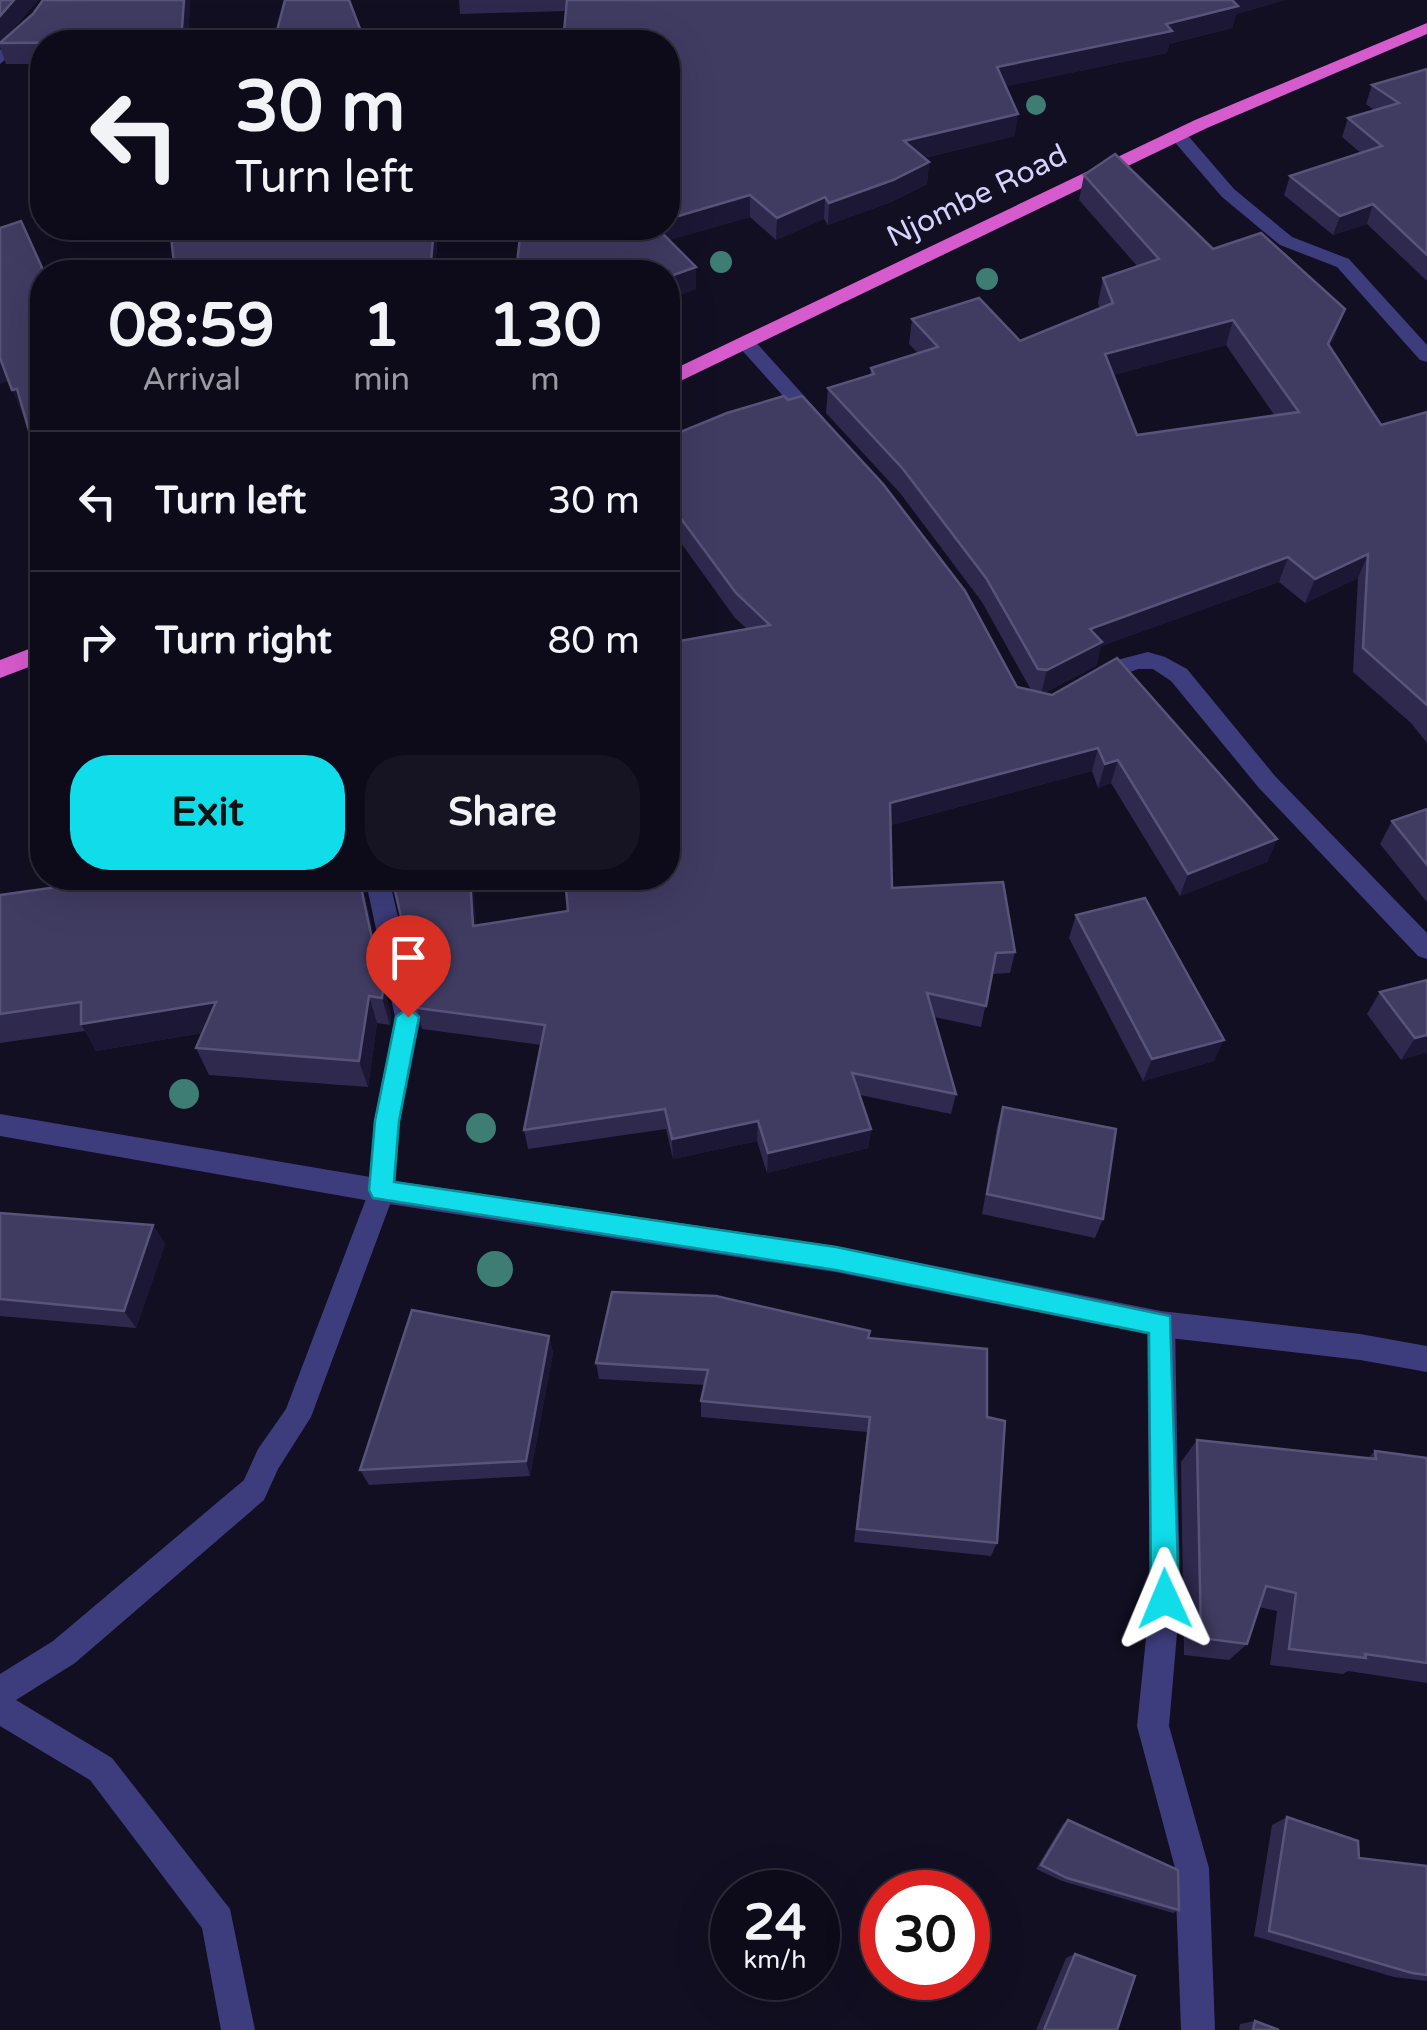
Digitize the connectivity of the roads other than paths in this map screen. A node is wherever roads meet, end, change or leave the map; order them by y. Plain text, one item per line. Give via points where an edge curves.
1 (55, 0) edge
2 (76, 0) edge
3 (1427, 28) edge
4 (0, 59) edge
5 (1178, 135) junction
6 (746, 344) junction
7 (1427, 356) edge
8 (680, 374) edge
9 (832, 439) edge
10 (30, 658) edge
11 (0, 669) edge
12 (1068, 694) edge
13 (381, 890) edge
14 (1427, 949) edge
15 (0, 1125) edge
16 (382, 1190) junction
17 (1161, 1324) junction
18 (1427, 1359) edge
19 (0, 1692) edge
20 (0, 1708) edge
21 (238, 2030) edge
22 (1198, 2030) edge

1 - 2 street
1 - 4 street
3 - 5 highway, Njombe Road
5 - 6 highway, Njombe Road
5 - 7 street via 1228,194 1286,241 1342,263
6 - 8 highway, Njombe Road
6 - 9 street
10 - 11 highway
12 - 14 street via 1123,664 1144,657 1164,662 1270,790
13 - 16 street via 408,1017 387,1121
15 - 16 street
16 - 17 street via 836,1259
16 - 19 street via 296,1417 254,1490 64,1652
17 - 18 street
17 - 22 street via 1165,1599 1153,1726 1192,1868
20 - 21 street via 101,1769 218,1921

